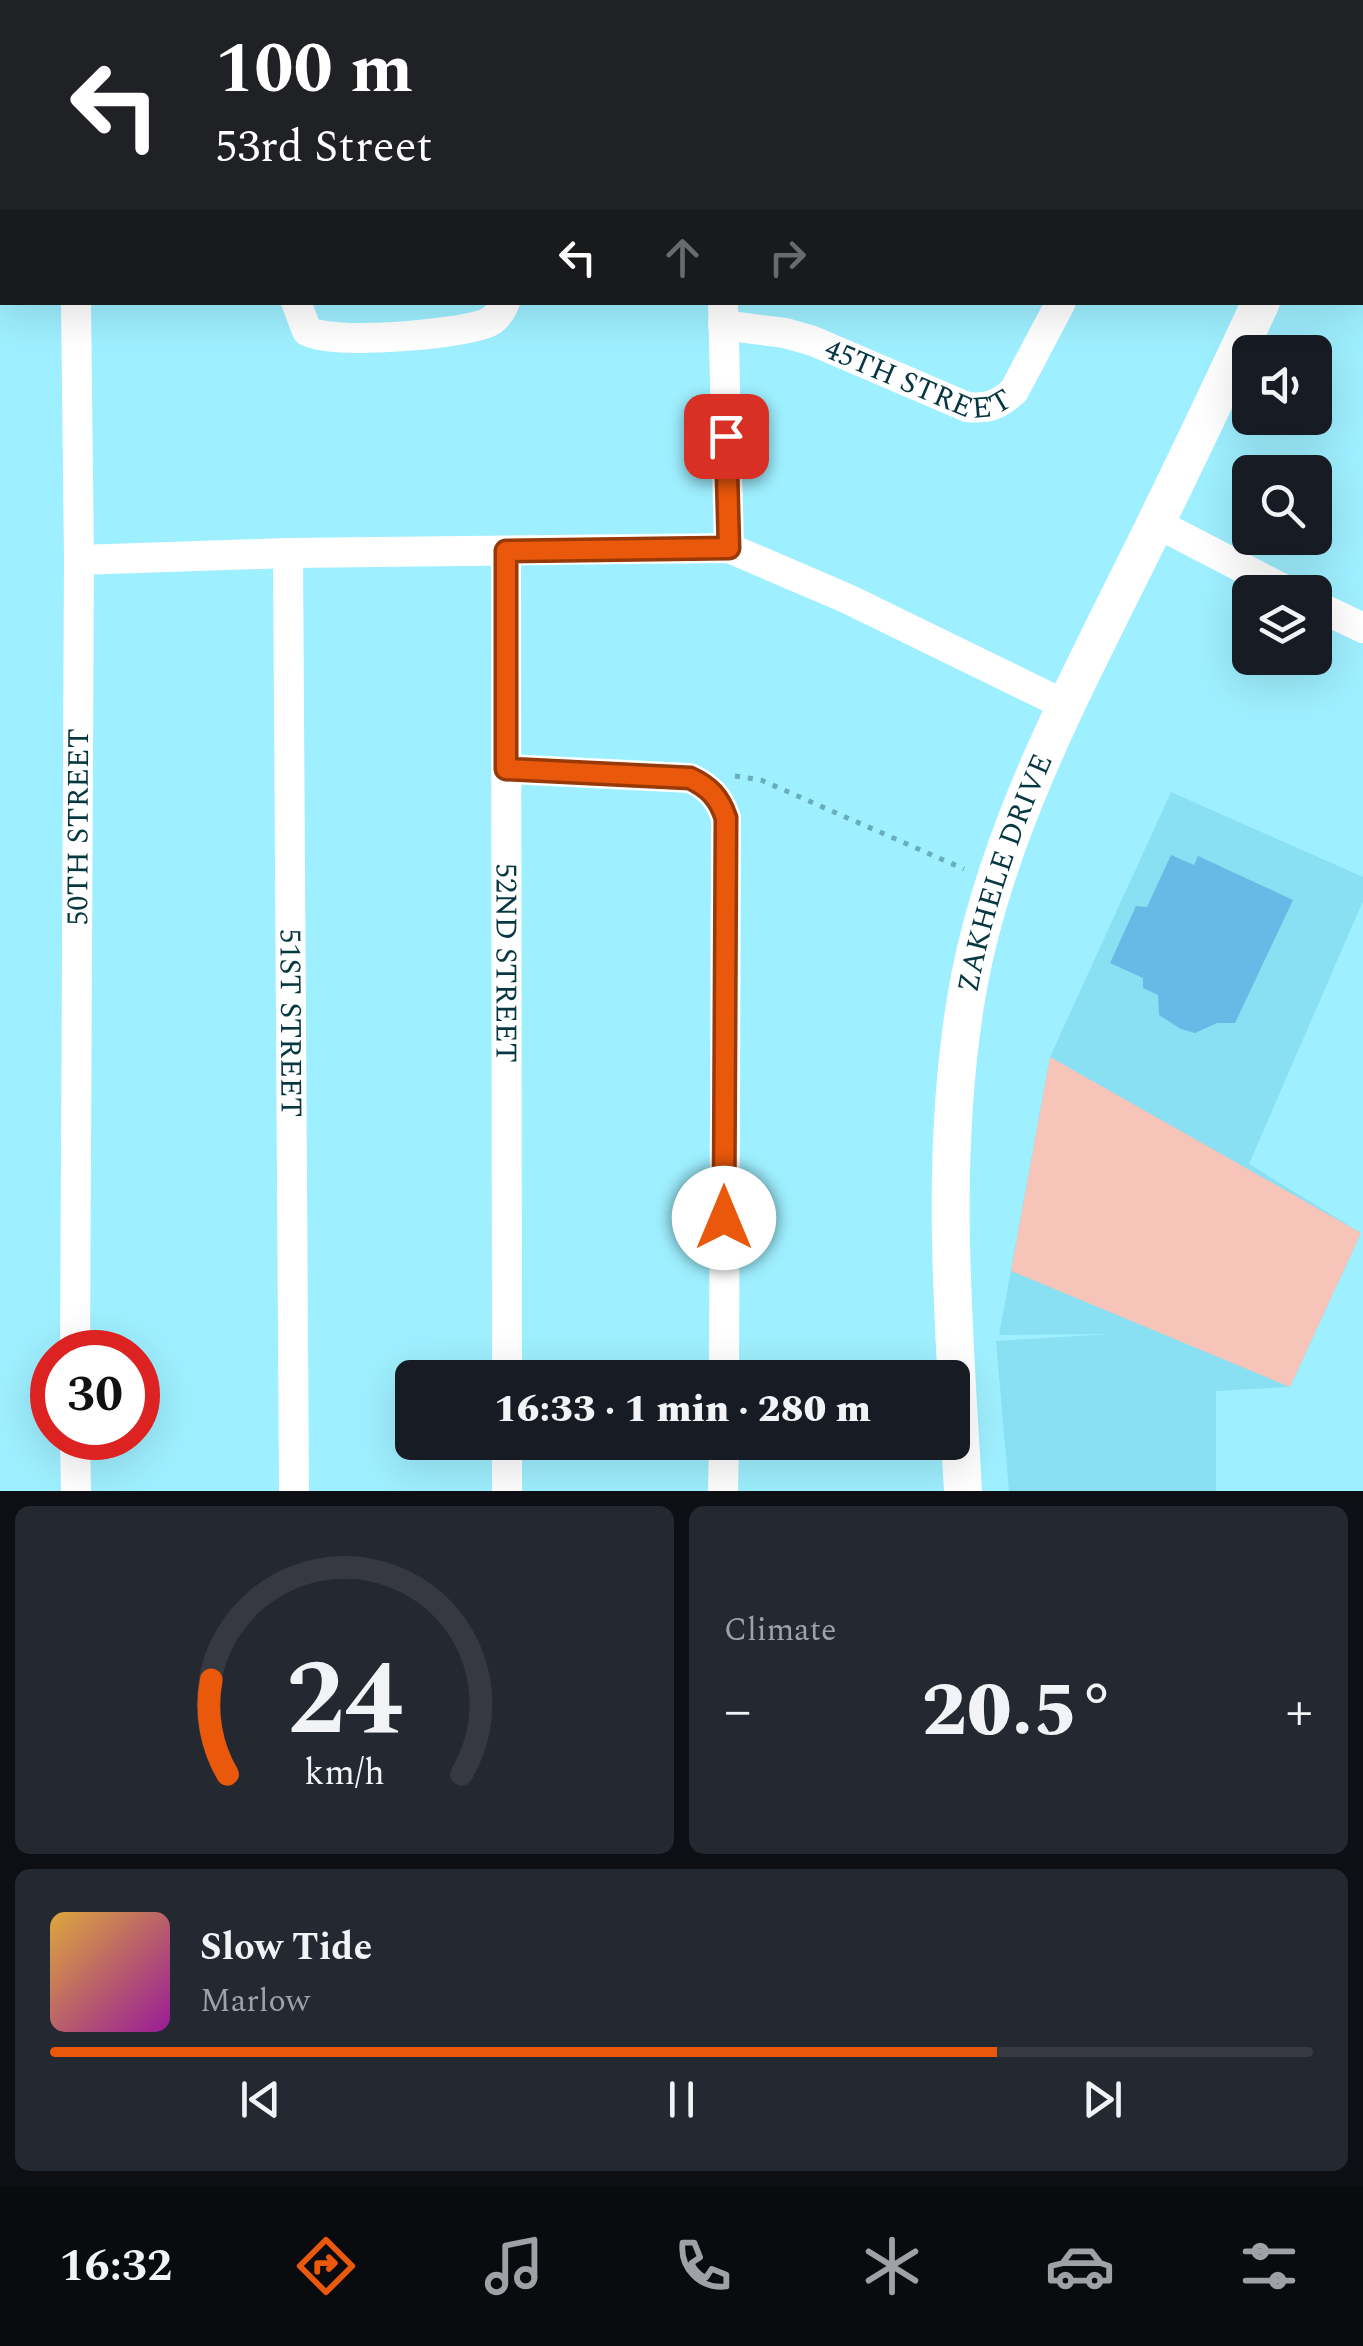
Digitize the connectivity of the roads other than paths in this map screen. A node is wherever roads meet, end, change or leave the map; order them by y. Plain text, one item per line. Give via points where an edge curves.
1 (76, 305) edge
2 (297, 305) edge
3 (503, 305) edge
4 (1059, 305) edge
5 (1260, 305) edge
6 (723, 314) edge
7 (1156, 523) junction
8 (729, 548) junction
9 (506, 551) junction
10 (288, 552) junction
11 (79, 560) junction
12 (1256, 575) edge
13 (1332, 613) edge
14 (1363, 628) edge
15 (1066, 705) junction
16 (506, 769) junction
17 (75, 1330) edge
18 (507, 1360) edge
19 (724, 1360) edge
20 (75, 1460) edge
21 (507, 1460) edge
22 (724, 1460) edge
23 (723, 1490) edge
24 (76, 1491) edge
25 (294, 1491) edge
26 (507, 1491) edge
27 (963, 1491) edge

1 - 11 street, 50TH STREET
2 - 3 street via 307,330 318,336 371,337 484,324
4 - 6 street, 45TH STREET via 1014,391 987,408 967,407 813,341
5 - 7 street, ZAKHELE DRIVE
6 - 8 street
7 - 12 street
7 - 15 street, ZAKHELE DRIVE
8 - 9 street
8 - 15 street
9 - 10 street
9 - 16 street, 52ND STREET
10 - 11 street
10 - 25 street, 51ST STREET
11 - 17 street, 50TH STREET
13 - 14 street
15 - 27 street, ZAKHELE DRIVE via 984,917 955,1077 949,1162
16 - 18 street, 52ND STREET
16 - 19 street via 690,778 721,803
20 - 24 street
21 - 26 street
22 - 23 street

